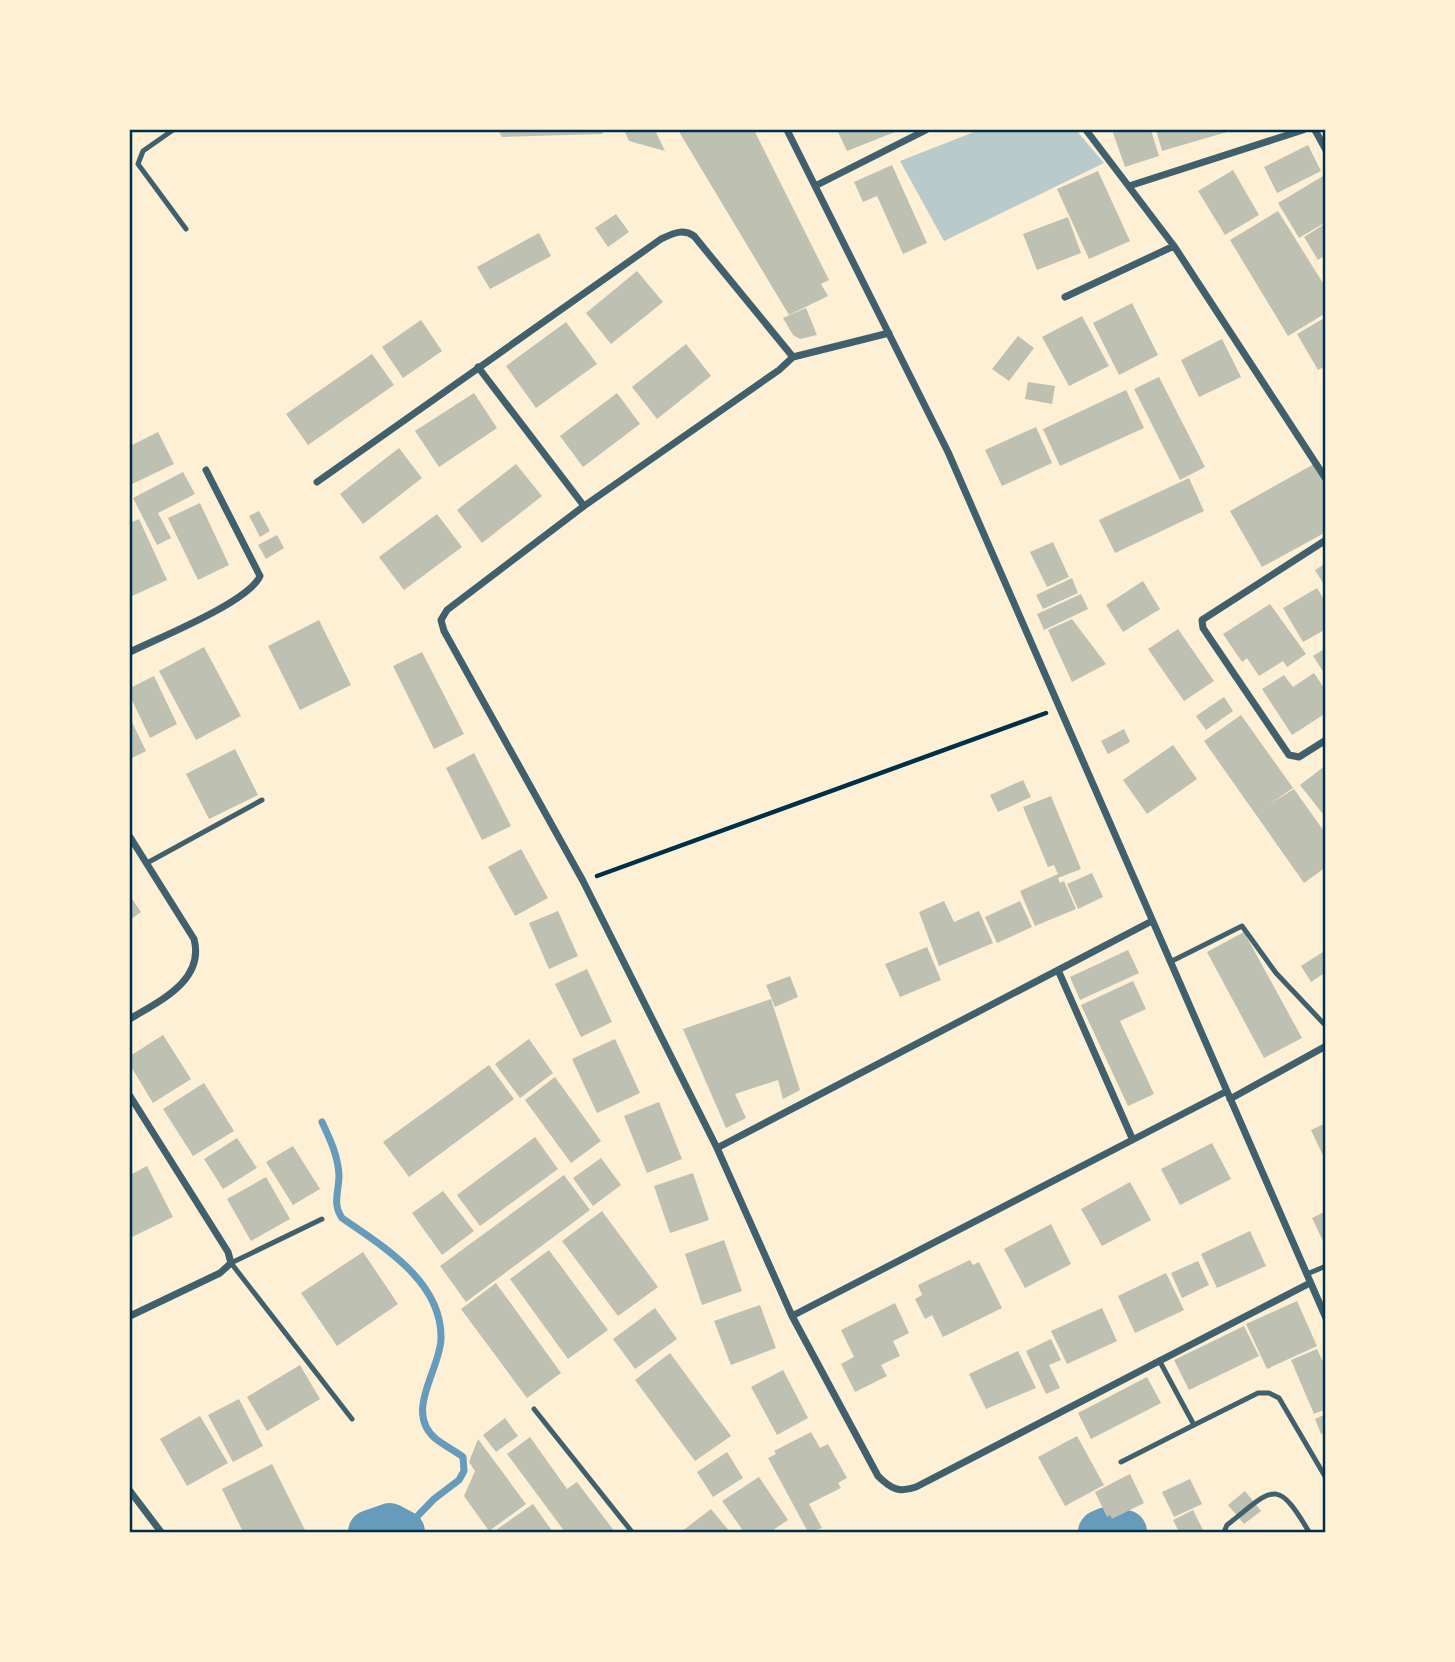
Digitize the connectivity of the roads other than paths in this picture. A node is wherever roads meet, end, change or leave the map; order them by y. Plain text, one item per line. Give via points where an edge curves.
1 (173, 130) edge
2 (787, 130) edge
3 (926, 130) edge
4 (1086, 130) edge
5 (1303, 130) edge
6 (1315, 130) edge
7 (1325, 150) edge
8 (815, 186) junction
9 (1129, 186) junction
10 (186, 229) dead end
11 (1174, 246) junction
12 (1065, 297) dead end
13 (889, 333) junction
14 (793, 357) junction
15 (478, 368) junction
16 (206, 470) dead end
17 (1325, 479) edge
18 (317, 482) dead end
19 (584, 506) junction
20 (1325, 540) edge
21 (130, 652) edge
22 (1325, 740) edge
23 (262, 800) dead end
24 (130, 836) edge
25 (147, 863) junction
26 (1153, 922) junction
27 (1170, 962) junction
28 (1058, 970) junction
29 (130, 1019) edge
30 (1325, 1026) edge
31 (1325, 1046) edge
32 (1228, 1095) junction
33 (130, 1096) edge
34 (1132, 1138) junction
35 (717, 1148) junction
36 (322, 1219) dead end
37 (230, 1263) junction
38 (1325, 1266) edge
39 (1307, 1274) junction
40 (1310, 1283) junction
41 (1323, 1306) edge
42 (130, 1316) edge
43 (792, 1316) junction
44 (1325, 1318) edge
45 (1159, 1360) junction
46 (534, 1409) dead end
47 (352, 1419) dead end
48 (1194, 1425) junction
49 (1121, 1462) dead end
50 (1325, 1478) edge
51 (130, 1492) edge
52 (161, 1532) edge
53 (632, 1532) edge
54 (1224, 1532) edge
55 (1309, 1532) edge

1 - 10 lane via 143,151 138,164
2 - 8 street
3 - 8 street
4 - 9 street
5 - 9 street
6 - 7 street
8 - 13 street
9 - 11 street
11 - 12 street
11 - 17 street
13 - 14 street
13 - 26 street via 948,452
14 - 15 street via 694,236 681,232 661,239
14 - 19 street
15 - 18 street
15 - 19 street
16 - 21 street via 260,576 251,590 234,600
19 - 35 street via 440,620 583,881
20 - 22 street via 1202,620 1289,755 1299,757
23 - 25 lane
24 - 25 street
25 - 29 street via 194,939 197,957 175,991
26 - 27 street
26 - 28 street
27 - 30 lane via 1242,926 1276,973
27 - 32 street
28 - 34 street
28 - 35 street
31 - 32 street
32 - 34 street
32 - 39 street
33 - 37 street via 228,1252
34 - 43 street
35 - 43 street
36 - 37 lane
37 - 42 street via 220,1273
37 - 47 lane
38 - 39 lane
39 - 40 street
40 - 41 street
40 - 45 street
41 - 44 street
43 - 45 street via 878,1476 892,1489 905,1491
45 - 48 lane
46 - 53 lane
48 - 49 lane
48 - 50 lane via 1258,1393 1269,1393 1286,1405
51 - 52 street
54 - 55 lane via 1268,1493 1277,1493 1291,1502

